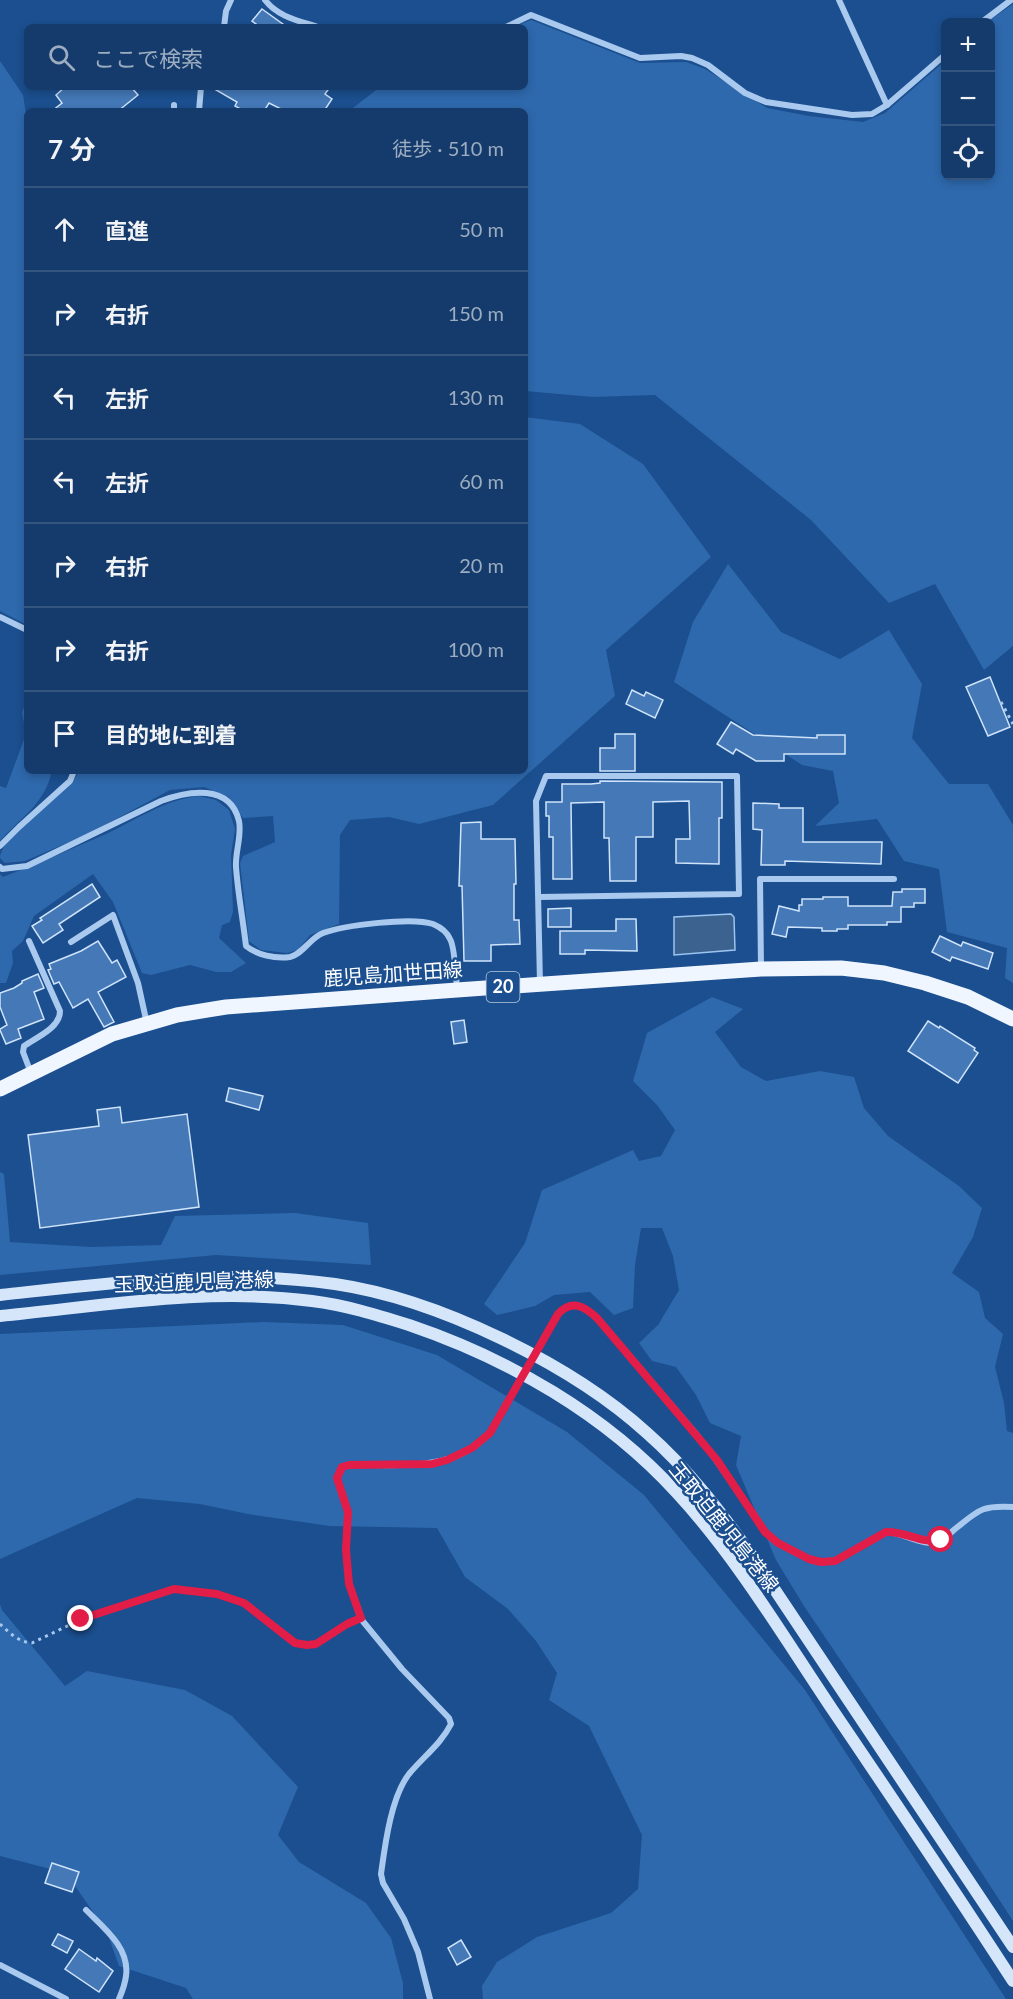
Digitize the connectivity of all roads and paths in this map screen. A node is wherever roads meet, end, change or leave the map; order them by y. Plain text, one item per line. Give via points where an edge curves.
1 (231, 0) edge
2 (265, 0) edge
3 (839, 0) edge
4 (1011, 0) edge
5 (987, 18) edge
6 (224, 24) edge
7 (307, 24) edge
8 (512, 24) edge
9 (941, 58) edge
10 (201, 90) edge
11 (887, 105) junction
12 (199, 108) edge
13 (0, 617) edge
14 (24, 629) edge
15 (1001, 702) dead end
16 (1013, 724) edge
17 (73, 774) edge
18 (0, 846) edge
19 (0, 867) edge
20 (894, 879) dead end
21 (539, 897) junction
22 (29, 941) dead end
23 (70, 942) dead end
24 (762, 969) junction
25 (540, 985) junction
26 (457, 990) junction
27 (1013, 1019) edge
28 (147, 1024) junction
29 (32, 1073) junction
30 (0, 1089) edge
31 (0, 1295) edge
32 (0, 1316) edge
33 (1013, 1507) edge
34 (361, 1618) junction
35 (0, 1624) edge
36 (86, 1910) dead end
37 (1013, 1947) edge
38 (0, 1965) edge
39 (1013, 1981) edge
40 (66, 1999) edge
41 (119, 1999) edge
42 (429, 1999) edge

1 - 6 street
2 - 7 street via 286,18
3 - 11 street
4 - 5 street
8 - 11 street via 531,15 640,58 692,58 708,64 745,93 766,102 852,115 872,114
9 - 11 street
10 - 12 street
13 - 14 street
15 - 16 path
17 - 18 street via 70,781
19 - 26 street via 27,866 179,794 212,794 223,798 239,820 236,869 246,946 261,955 289,957 322,933 387,922 433,924 451,939
20 - 24 street via 760,879
21 - 21 street via 536,801 546,776 737,776 739,894
21 - 25 street
22 - 29 street via 60,1011 57,1024 24,1046
23 - 28 street via 113,915 138,983
24 - 25 main road, 鹿児島加世田線 / 20
24 - 27 main road, 鹿児島加世田線 / 20 via 884,972 968,997
25 - 26 main road, 鹿児島加世田線 / 20
26 - 28 main road, 鹿児島加世田線 / 20 via 225,1007
28 - 29 main road, 鹿児島加世田線 / 20 via 112,1034
29 - 30 main road, 鹿児島加世田線 / 20
31 - 37 main road, 玉取迫鹿児島港線 via 147,1279 232,1276 336,1284 379,1293 460,1321 554,1366 604,1398 647,1432 714,1502
32 - 39 main road, 玉取迫鹿児島港線 via 150,1299 229,1296 311,1301 374,1314 437,1335 491,1358 582,1410 678,1494 742,1574
33 - 34 street, bridge via 991,1506 976,1512 941,1540 928,1542 886,1532 835,1561 809,1559 765,1532 703,1443 597,1318 586,1308 573,1305 558,1314 490,1433 472,1448 432,1464 349,1465 338,1472 348,1512 349,1584
34 - 35 path via 316,1644 307,1645 295,1643 244,1603 217,1594 174,1589 81,1619 32,1643 24,1643
34 - 42 street via 451,1724 400,1787 381,1874 418,1953
36 - 41 street via 112,1936 126,1961
38 - 40 street

